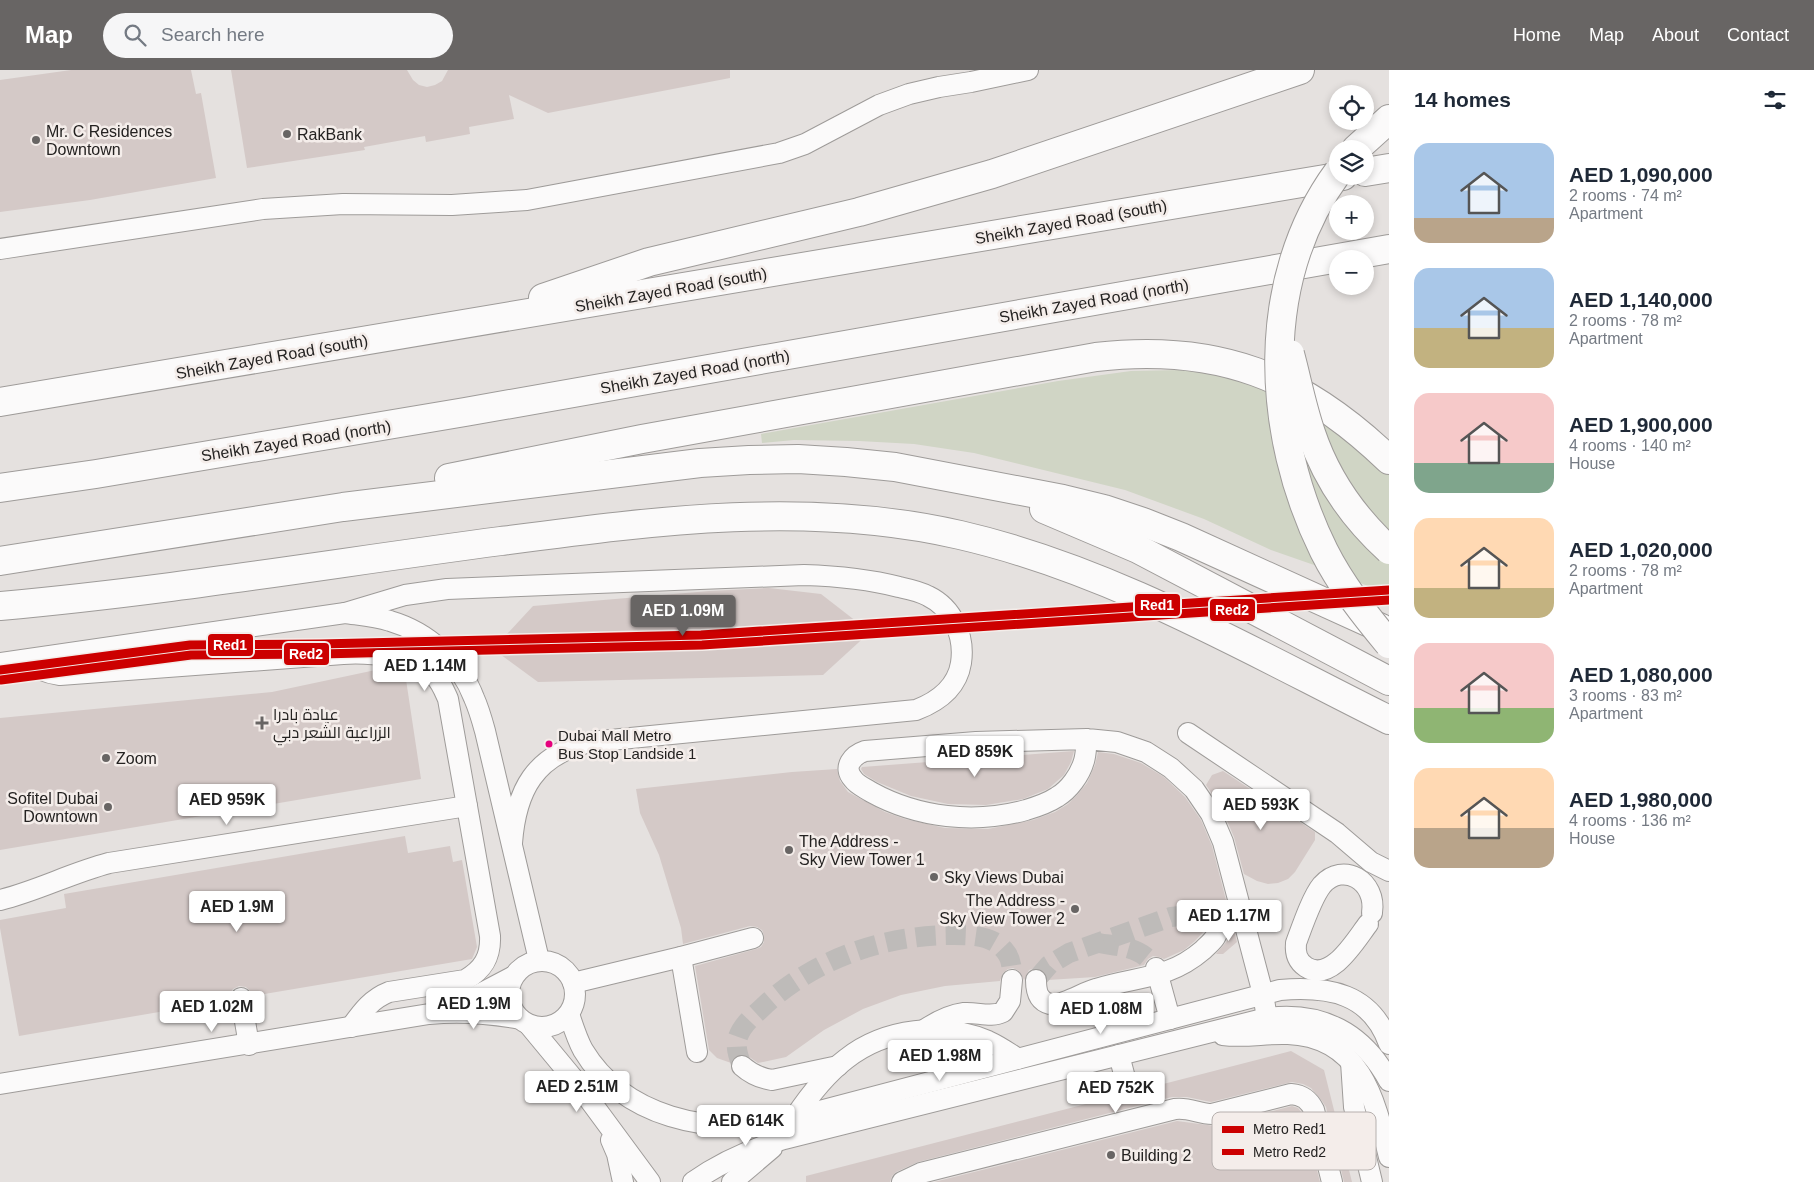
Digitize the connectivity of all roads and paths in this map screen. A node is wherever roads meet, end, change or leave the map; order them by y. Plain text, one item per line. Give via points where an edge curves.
1 (1028, 70) edge
2 (1300, 70) edge
3 (1389, 119) edge
4 (1366, 140) edge
5 (1389, 168) edge
6 (1374, 170) edge
7 (1329, 178) edge
8 (1329, 185) edge
9 (0, 249) edge
10 (1389, 249) edge
11 (473, 323) junction
12 (1282, 324) junction
13 (0, 402) edge
14 (1389, 460) edge
15 (982, 485) junction
16 (0, 488) edge
17 (342, 507) junction
18 (1389, 550) edge
19 (0, 561) edge
20 (0, 606) edge
21 (345, 613) junction
22 (1389, 632) edge
23 (1389, 644) edge
24 (23, 660) junction
25 (0, 663) edge
26 (1389, 682) edge
27 (1389, 720) edge
28 (1188, 733) dead end
29 (1087, 739) junction
30 (467, 806) junction
31 (512, 843) junction
32 (1389, 871) edge
33 (1389, 888) edge
34 (0, 900) edge
35 (1370, 919) junction
36 (1218, 925) dead end
37 (753, 938) dead end
38 (681, 957) junction
39 (539, 960) junction
40 (1157, 972) junction
41 (512, 978) junction
42 (1012, 980) tunnel mouth
43 (1036, 980) dead end
44 (573, 983) junction
45 (1324, 990) junction
46 (1263, 994) junction
47 (240, 998) dead end
48 (429, 1014) junction
49 (568, 1014) junction
50 (1267, 1018) junction
51 (1170, 1019) junction
52 (524, 1022) junction
53 (351, 1027) junction
54 (1387, 1028) edge
55 (922, 1031) junction
56 (1210, 1033) junction
57 (1077, 1043) junction
58 (249, 1044) junction
59 (697, 1052) dead end
60 (1114, 1057) junction
61 (1018, 1059) junction
62 (1351, 1062) junction
63 (742, 1066) dead end
64 (838, 1066) junction
65 (1389, 1081) edge
66 (0, 1084) edge
67 (1129, 1093) dead end
68 (1220, 1112) edge
69 (1314, 1112) edge
70 (1355, 1112) edge
71 (599, 1113) junction
72 (1212, 1114) edge
73 (795, 1117) junction
74 (784, 1139) junction
75 (1389, 1158) edge
76 (623, 1182) edge
77 (650, 1182) edge
78 (693, 1182) edge
79 (732, 1182) edge
80 (902, 1182) edge

1 - 9 street via 909,94 779,153 564,194 490,204 343,204 263,209
2 - 11 highway via 992,174 859,212 649,262
3 - 4 highway
5 - 6 highway
7 - 11 highway, Sheikh Zayed Road (south)
8 - 12 highway, bridge via 1299,241 1288,282
10 - 16 highway, Sheikh Zayed Road (north) via 465,412
11 - 13 highway, Sheikh Zayed Road (south)
12 - 18 highway, bridge via 1319,456 1344,500
12 - 23 highway, bridge via 1281,402 1288,448 1303,502 1339,577
14 - 17 highway via 1328,408 1264,374 1193,356 1136,354 1096,357 642,439 389,490 359,498
15 - 17 highway via 905,469 846,462 749,460 690,464
15 - 22 highway via 1064,499 1143,522
15 - 26 highway via 1138,549
17 - 19 highway
20 - 27 highway via 196,583 597,528 755,515 857,519 958,534 1056,562 1196,623
21 - 24 street
21 - 31 street via 389,620 416,632 441,649 460,671 474,697 485,731
21 - 31 street via 398,596 433,591 804,575 859,579 912,590 928,595 953,618 962,649 960,666 954,681 931,704 916,710 576,745 550,758 528,783 515,815
24 - 25 street
24 - 30 street via 47,674 60,675 350,654 389,657 422,667 434,675 448,699
28 - 32 street via 1337,833 1371,862
29 - 29 street via 976,742 865,752 856,754 848,769 858,784 906,808 958,818 985,818 1037,807 1057,797 1074,782 1084,761
29 - 46 street via 1117,742 1146,752 1171,768 1194,789 1211,814 1222,842
30 - 34 street via 109,863
30 - 53 street via 490,936 488,958 465,980 379,996 370,1002
31 - 39 street
33 - 35 street via 1379,897
35 - 35 street via 1339,960 1326,970 1310,969 1298,959 1296,943 1318,892 1331,878 1350,876 1366,885 1373,903
35 - 45 street via 1353,962
36 - 40 street via 1215,938 1198,954 1172,970
37 - 38 street
38 - 44 street
38 - 59 street
39 - 41 street via 528,963
39 - 44 street via 560,965
40 - 43 street via 1095,989 1058,1005 1043,1001 1038,995
40 - 51 street
41 - 48 street
41 - 52 street via 508,1000 512,1010
42 - 55 street via 1010,1001 1003,1012 956,1015
44 - 49 street via 576,994
45 - 46 street via 1304,988
45 - 54 street via 1365,1006
46 - 50 street
46 - 51 street
47 - 58 street
48 - 52 street via 474,1012
48 - 53 street
49 - 52 street via 557,1024 543,1027
49 - 73 street via 582,1048 606,1079 620,1092 653,1111 727,1126 764,1124
50 - 56 street
50 - 65 street via 1302,1017 1339,1028 1369,1051
51 - 57 street
52 - 71 street
53 - 58 street
55 - 61 street via 972,1035 989,1041
55 - 64 street via 876,1041
56 - 60 street
56 - 62 street via 1241,1037 1301,1035 1328,1044
57 - 60 street
57 - 61 street
58 - 66 street
60 - 67 street
60 - 74 street
61 - 73 street
62 - 70 street
62 - 75 street via 1374,1099
63 - 64 street via 761,1078 772,1080
64 - 73 street
68 - 69 street via 1291,1094 1303,1096
71 - 76 street via 617,1154
71 - 77 street
72 - 80 street via 1175,1108 921,1173
74 - 78 street via 744,1153
74 - 79 street

